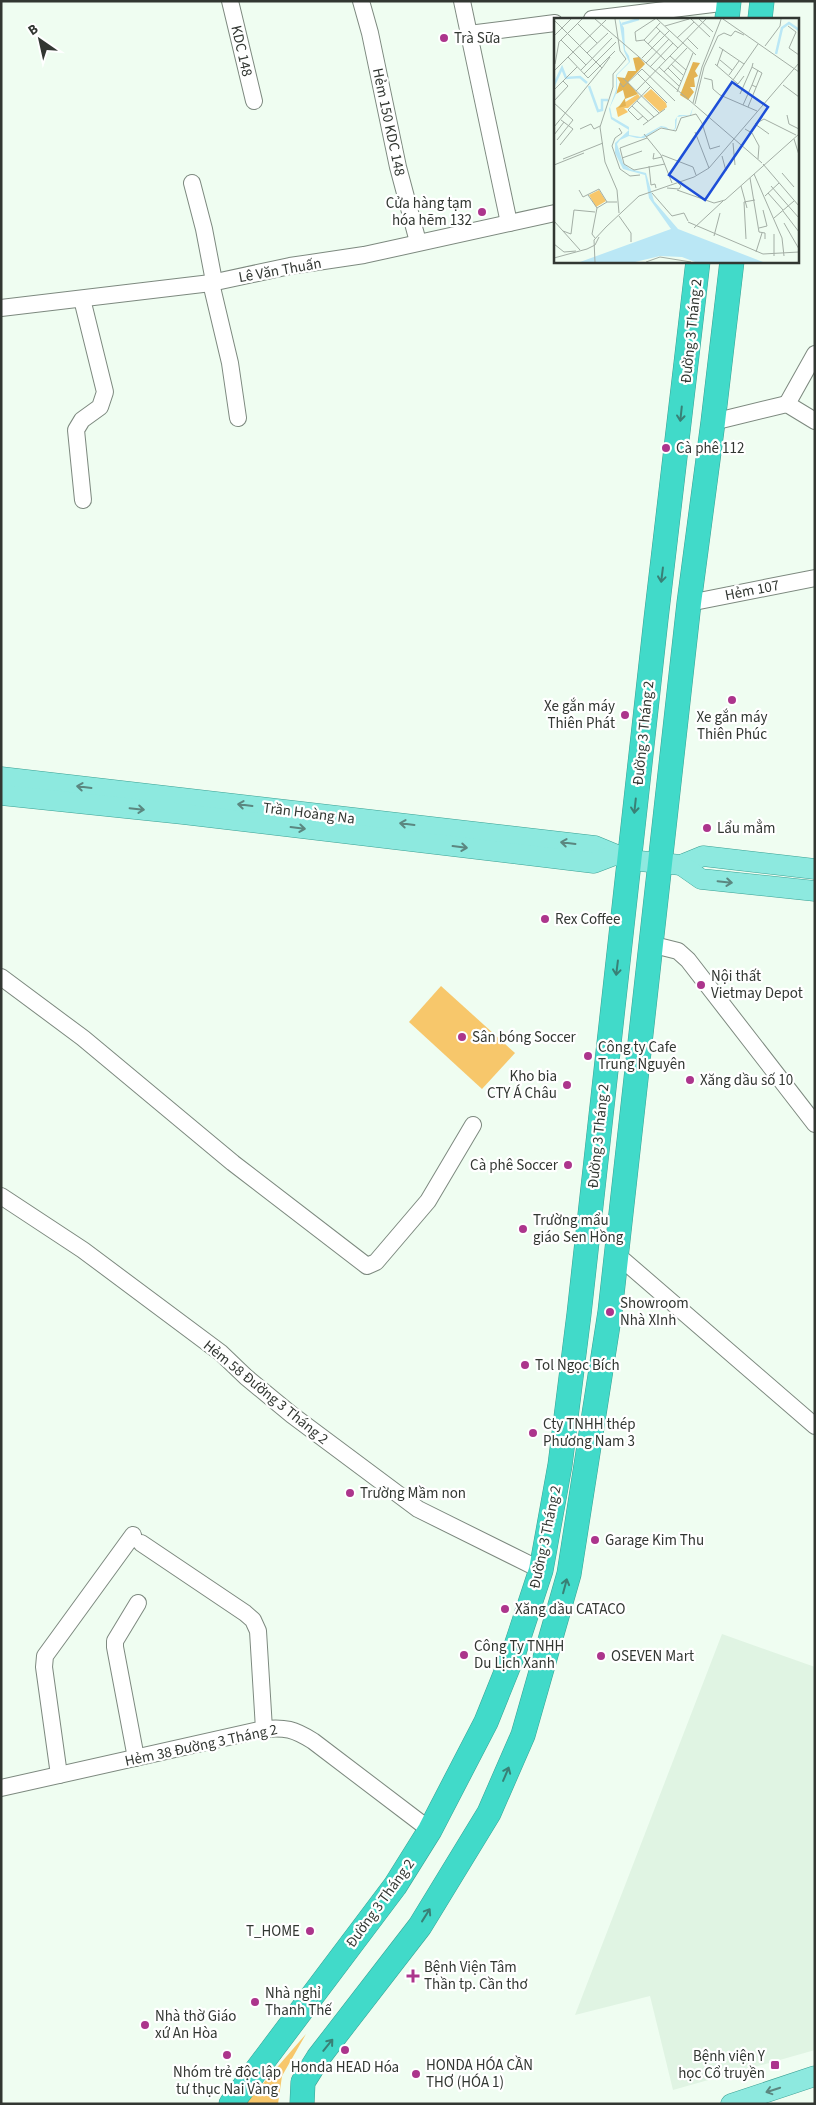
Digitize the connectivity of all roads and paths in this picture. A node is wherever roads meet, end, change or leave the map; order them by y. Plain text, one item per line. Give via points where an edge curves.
1 (230, 1) edge
2 (361, 1) edge
3 (462, 1) edge
4 (729, 1) edge
5 (762, 1) edge
6 (600, 18) edge
7 (727, 18) edge
8 (760, 18) edge
9 (554, 23) edge
10 (469, 34) junction
11 (254, 101) dead end
12 (192, 182) dead end
13 (554, 213) edge
14 (509, 223) junction
15 (418, 242) junction
16 (698, 262) edge
17 (732, 262) edge
18 (211, 283) junction
19 (82, 299) junction
20 (1, 308) edge
21 (815, 354) edge
22 (787, 404) junction
23 (238, 418) dead end
24 (713, 422) junction
25 (815, 422) edge
26 (83, 500) dead end
27 (815, 578) edge
28 (689, 603) junction
29 (1, 777) edge
30 (1, 795) edge
31 (622, 858) junction
32 (670, 864) junction
33 (815, 869) edge
34 (815, 891) edge
35 (650, 944) junction
36 (1, 977) edge
37 (815, 1124) edge
38 (473, 1125) dead end
39 (1, 1196) edge
40 (615, 1253) junction
41 (815, 1426) edge
42 (541, 1570) junction
43 (138, 1603) dead end
44 (264, 1729) junction
45 (136, 1758) junction
46 (60, 1775) junction
47 (1, 1788) edge
48 (430, 1830) junction
49 (815, 2076) edge
50 (740, 2102) edge
51 (231, 2104) edge
52 (302, 2104) edge

1 - 11 street, KDC 148
2 - 15 street, Hẻm 150 KDC 148
3 - 10 street
4 - 6 street
4 - 7 highway
5 - 8 highway
9 - 10 street
10 - 14 street
12 - 18 street via 213,276
13 - 14 street, Lê Văn Thuấn
14 - 15 street, Lê Văn Thuấn
15 - 18 street, Lê Văn Thuấn via 364,256 290,266
16 -> 31 highway, Đường 3 Tháng 2
17 - 24 highway, Đường 3 Tháng 2
18 - 19 street, Lê Văn Thuấn
18 - 23 street via 230,363
19 - 20 street, Lê Văn Thuấn
19 - 26 street via 105,392 100,407 82,420 76,430
21 - 22 street
22 - 24 street
22 - 25 street
24 - 28 highway, Đường 3 Tháng 2
27 - 28 street, Hẻm 107
28 - 32 highway, Đường 3 Tháng 2
31 -> 29 main road, Trần Hoàng Na via 595,846
30 -> 31 main road, Trần Hoàng Na via 594,863
31 - 32 main road, Trần Hoàng Na
31 -> 42 highway, Đường 3 Tháng 2 via 560,1465
32 - 33 main road, Trần Hoàng Na via 703,856
32 -> 34 main road, Trần Hoàng Na via 701,879
32 - 35 highway, Đường 3 Tháng 2
35 - 37 street via 678,951 688,960
35 - 40 highway, Đường 3 Tháng 2
36 - 38 street via 83,1038 233,1163 364,1265 376,1262 428,1201
39 - 42 street, Hẻm 58 Đường 3 Tháng 2 via 83,1250 221,1354 292,1415 418,1509
40 - 41 street
52 -> 40 highway, Đường 3 Tháng 2 via 304,2082 318,2058 420,1926 489,1813 523,1735 569,1574 610,1312
42 - 48 highway, Đường 3 Tháng 2 via 486,1722
43 - 45 street via 115,1641
44 - 45 street, Hẻm 38 Đường 3 Tháng 2
44 - 46 street via 256,1625 245,1613 137,1539 45,1656
44 - 48 street, Hẻm 38 Đường 3 Tháng 2 via 282,1727 305,1736
45 - 46 street, Hẻm 38 Đường 3 Tháng 2
46 - 47 street, Hẻm 38 Đường 3 Tháng 2
48 - 51 highway, Đường 3 Tháng 2 via 395,1886
49 -> 50 main road

